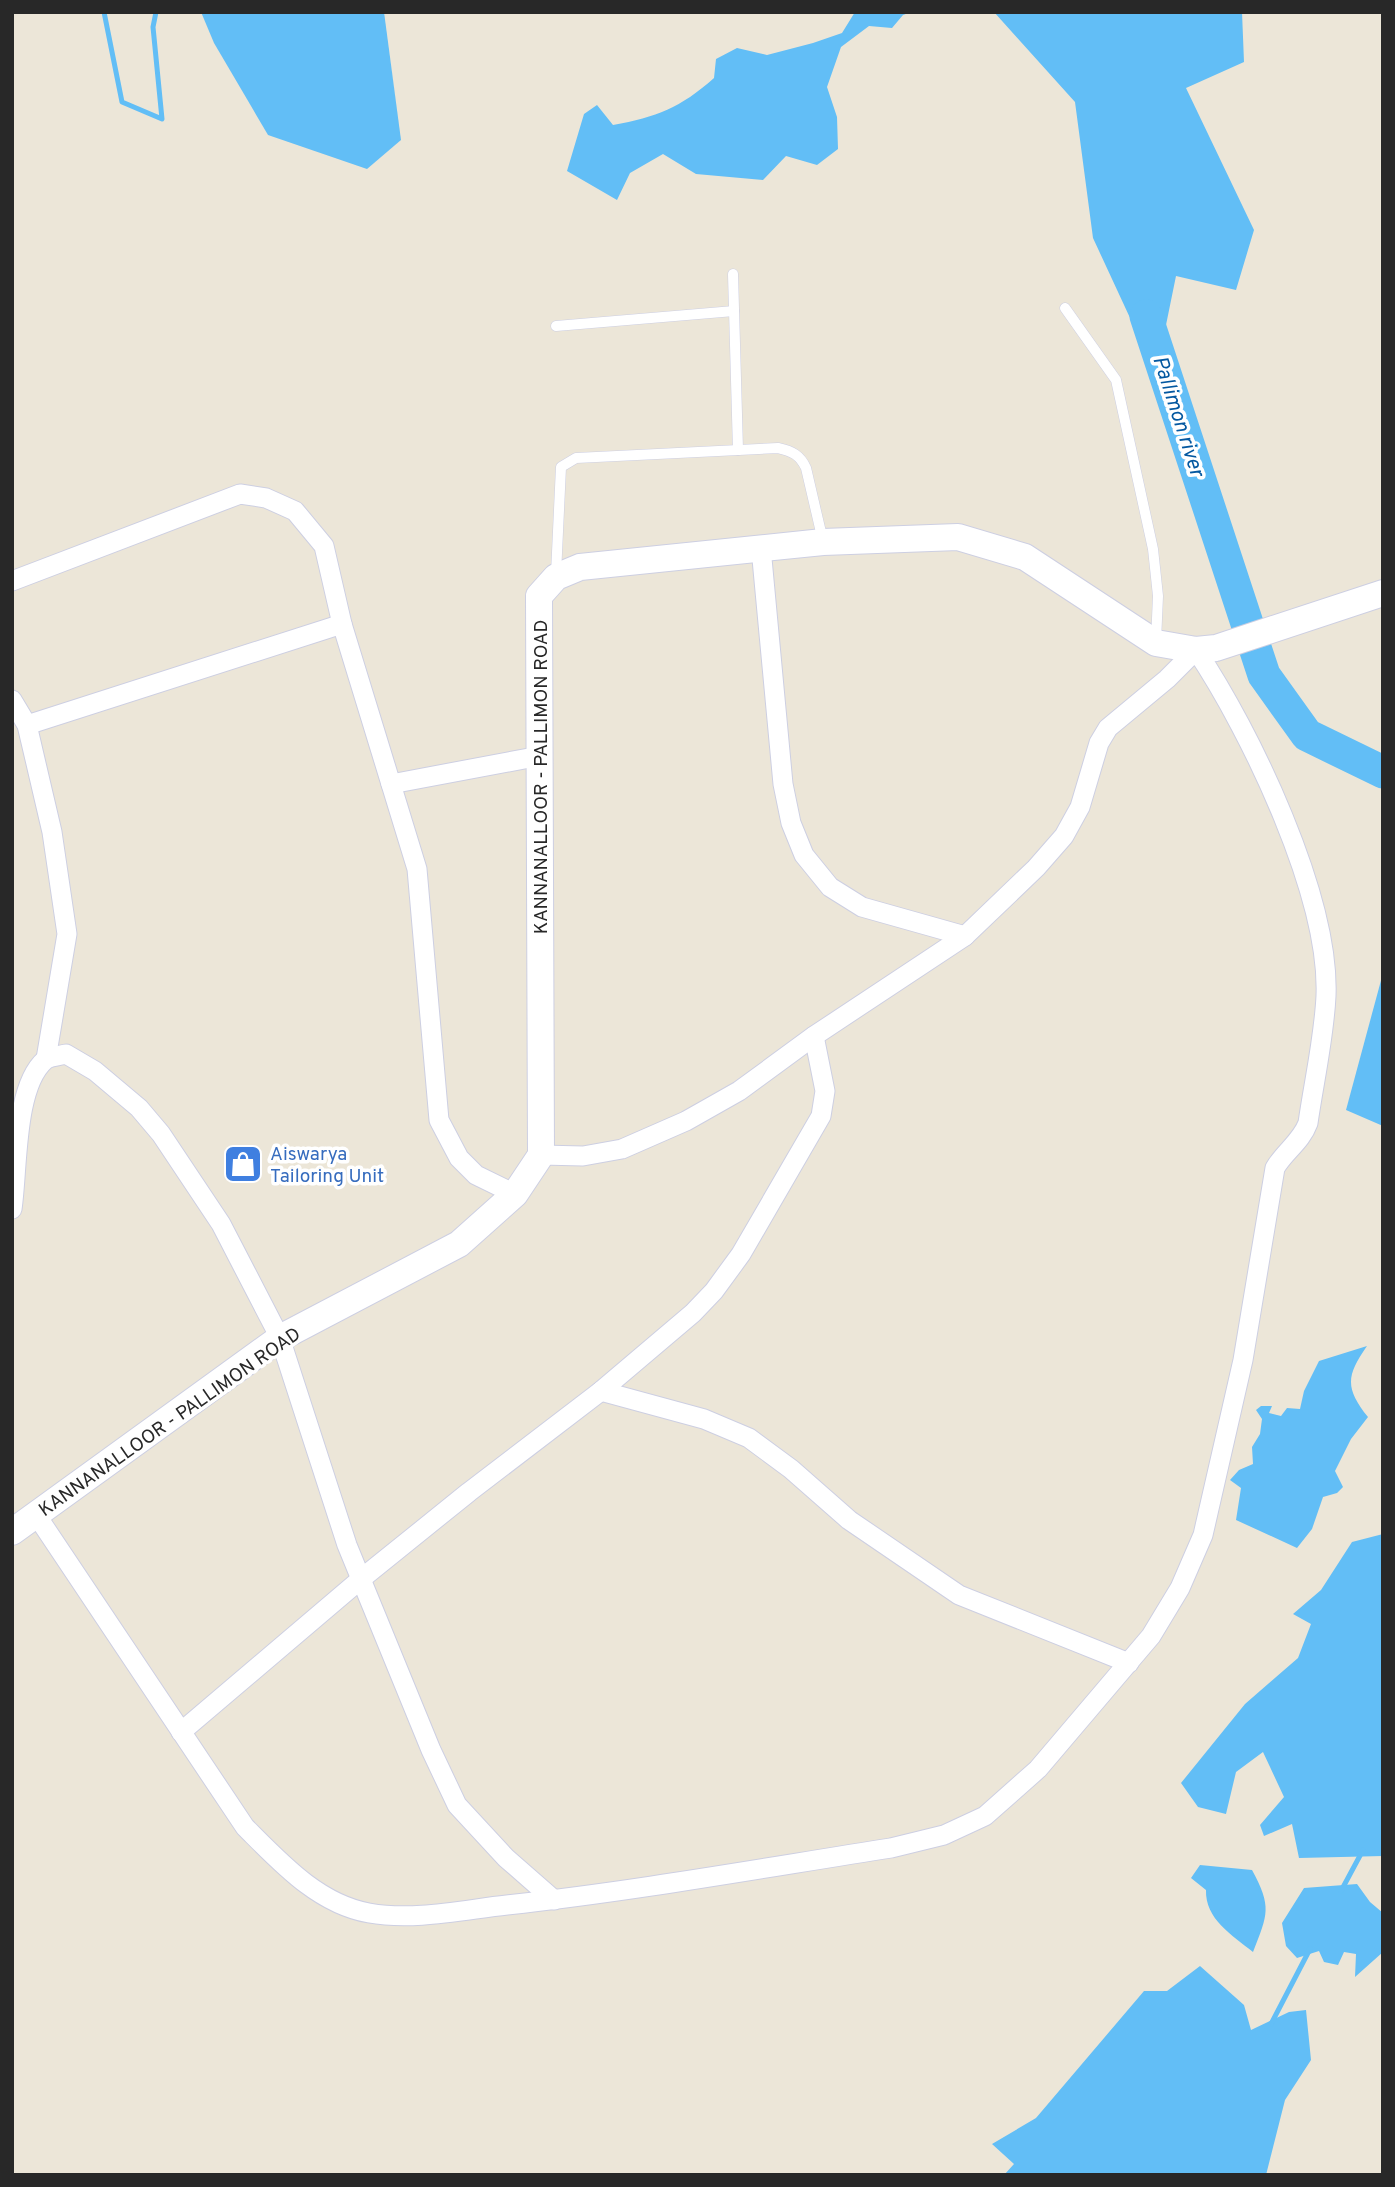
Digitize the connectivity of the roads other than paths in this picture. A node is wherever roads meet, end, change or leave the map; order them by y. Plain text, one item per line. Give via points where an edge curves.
1 (733, 274) dead end
2 (1065, 308) dead end
3 (734, 311) junction
4 (556, 326) dead end
5 (738, 450) junction
6 (823, 542) junction
7 (761, 548) junction
8 (556, 577) junction
9 (12, 582) edge
10 (1383, 593) edge
11 (342, 624) junction
12 (1156, 643) junction
13 (1206, 649) junction
14 (12, 700) edge
15 (27, 725) junction
16 (540, 756) junction
17 (391, 783) junction
18 (965, 936) junction
19 (814, 1036) junction
20 (46, 1059) junction
21 (541, 1155) junction
22 (515, 1194) junction
23 (12, 1209) edge
24 (280, 1338) junction
25 (601, 1391) junction
26 (37, 1516) junction
27 (12, 1532) edge
28 (361, 1579) junction
29 (1129, 1663) junction
30 (181, 1732) junction
31 (554, 1900) junction

1 - 3 lane
2 - 12 lane via 1116,380 1153,549
3 - 4 lane
3 - 5 lane
5 - 6 lane via 778,448 801,458
5 - 8 lane via 567,460 561,467
6 - 7 street
6 - 12 street via 958,537 1025,557
7 - 8 street via 580,567
7 - 18 street via 782,784 804,855 830,887 862,906
8 - 16 street, KANNANALLOOR - PALLIMON ROAD via 539,596
9 - 11 street via 240,494 266,498 295,512 310,527 324,546
10 - 13 street
11 - 15 street
11 - 17 street
12 - 13 street
13 - 18 street via 1108,728 1080,807 1064,836
13 - 29 street via 1304,873 1320,934 1326,995 1308,1123 1303,1136 1275,1168 1243,1360 1203,1535 1168,1607
14 - 15 street
15 - 20 street via 52,832 67,934
16 - 17 street
16 - 21 street, KANNANALLOOR - PALLIMON ROAD
17 - 22 street via 417,869 439,1120 459,1158 476,1175
18 - 19 street
19 - 21 street via 739,1091 673,1127 622,1149 583,1156
19 - 25 street via 825,1091 821,1116 741,1254 693,1313
20 - 23 street via 33,1076 19,1126
20 - 24 street via 66,1054 95,1071 139,1108 161,1134 221,1224
21 - 22 street, KANNANALLOOR - PALLIMON ROAD
22 - 24 street, KANNANALLOOR - PALLIMON ROAD via 459,1244
24 - 26 street, KANNANALLOOR - PALLIMON ROAD
24 - 28 street
25 - 28 street
25 - 29 street via 704,1419 749,1438 849,1520 959,1595
26 - 27 street, KANNANALLOOR - PALLIMON ROAD
26 - 30 street
28 - 30 street
28 - 31 street via 457,1805 506,1858
29 - 31 street via 1038,1769 985,1816 944,1835 891,1848
30 - 31 street via 245,1827 327,1899 368,1913 407,1916

